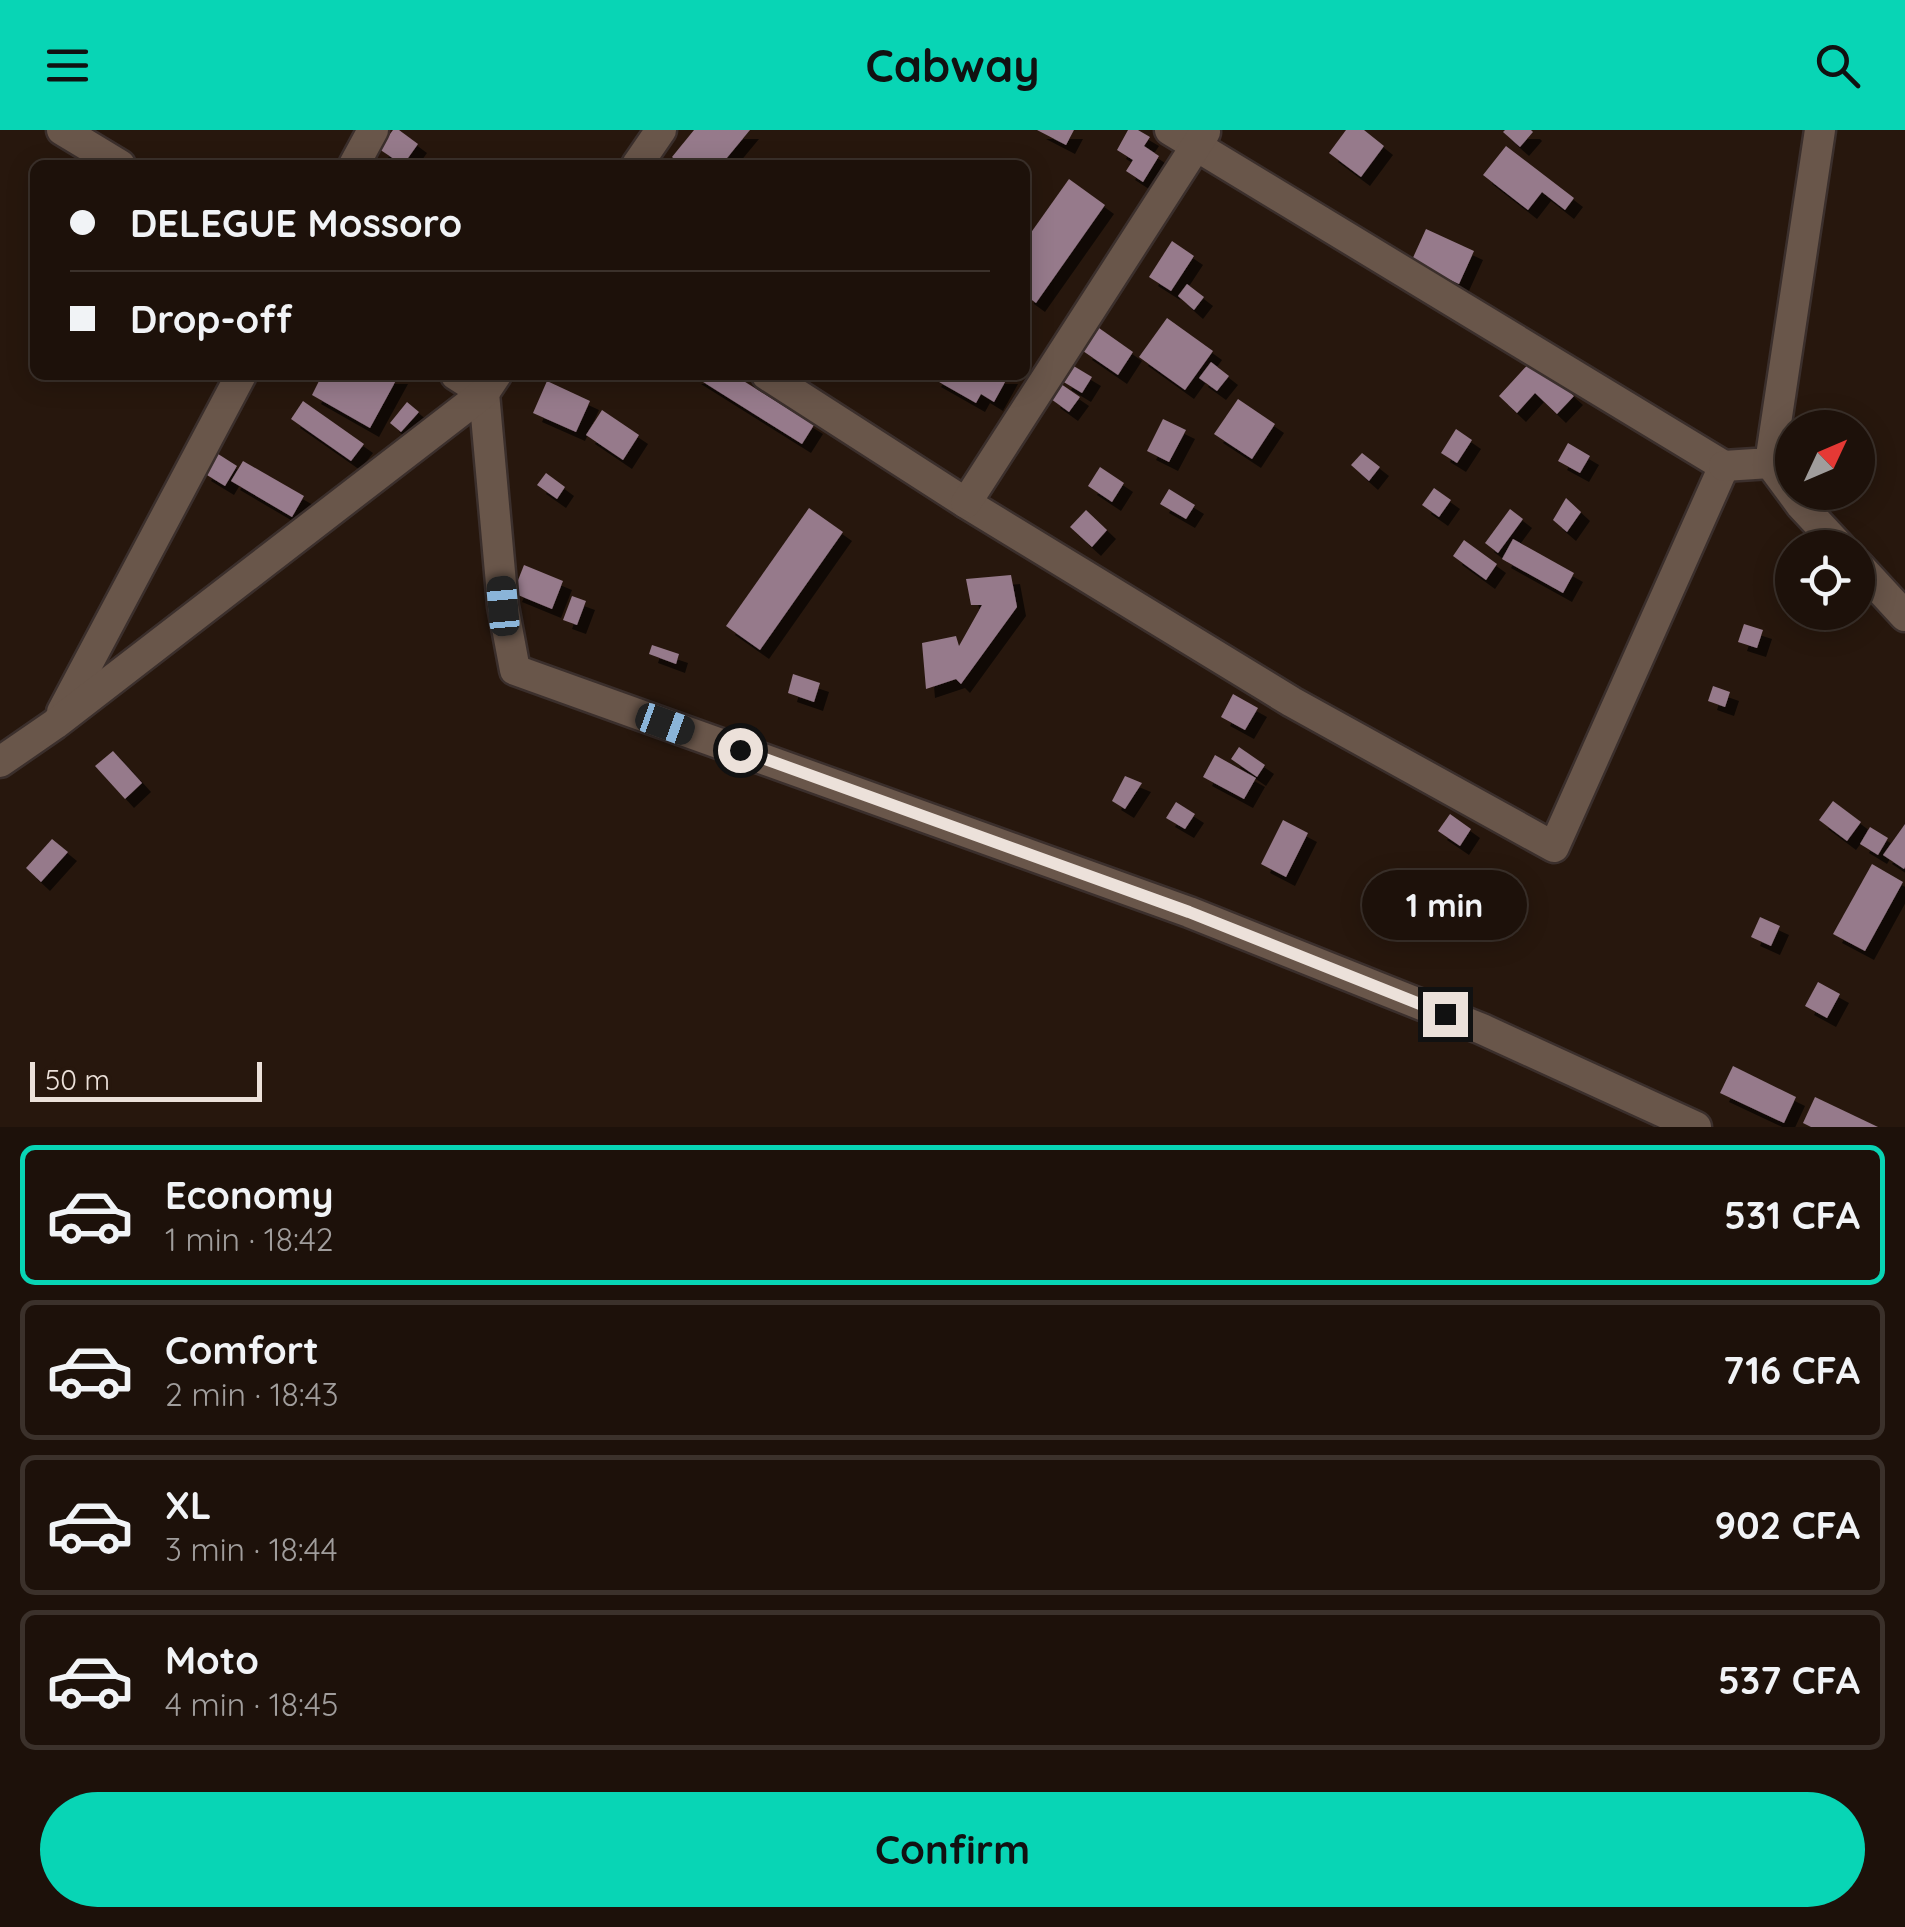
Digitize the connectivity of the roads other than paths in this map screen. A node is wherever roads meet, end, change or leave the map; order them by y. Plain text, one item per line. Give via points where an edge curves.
1 (62, 130) edge
2 (373, 130) edge
3 (661, 130) edge
4 (1170, 130) edge
5 (1820, 130) edge
6 (1202, 138) edge
7 (112, 160) edge
8 (357, 160) edge
9 (640, 160) edge
10 (238, 380) edge
11 (775, 380) edge
12 (490, 384) edge
13 (1770, 463) junction
14 (1724, 466) junction
15 (966, 503) junction
16 (1825, 530) edge
17 (1875, 583) edge
18 (1905, 616) edge
19 (55, 724) junction
20 (0, 762) edge
21 (1696, 1127) edge

1 - 7 street
2 - 8 street
3 - 9 street
4 - 6 street
5 - 13 street
6 - 14 street
6 - 15 street
10 - 19 street
11 - 15 street
12 - 19 street
12 - 21 street via 503,606 515,670 1189,912 1482,1029
13 - 14 street
13 - 16 street
14 - 15 street via 1554,847 1292,702
17 - 18 street
19 - 20 street

